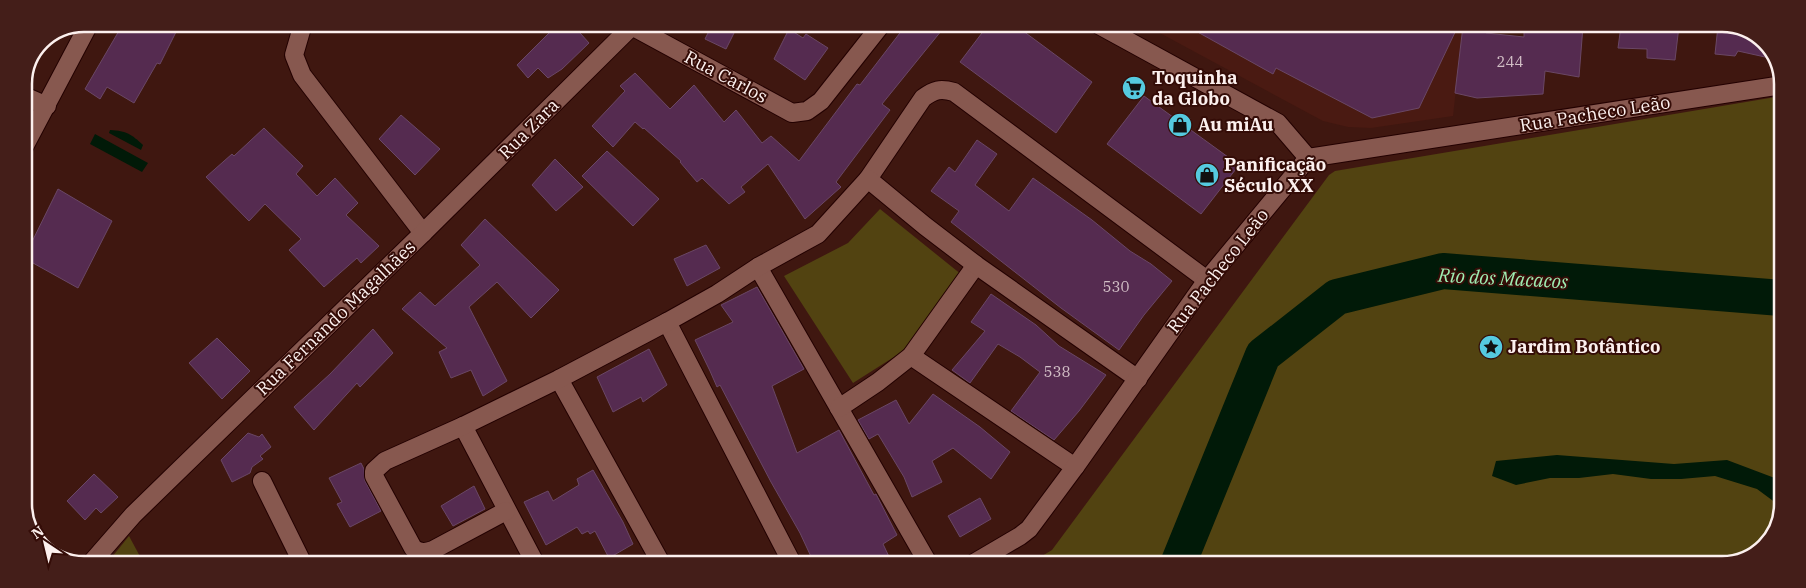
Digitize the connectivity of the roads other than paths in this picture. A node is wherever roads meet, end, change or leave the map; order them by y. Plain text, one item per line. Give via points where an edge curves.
1 (85, 32) edge
2 (301, 32) edge
3 (625, 32) edge
4 (645, 32) edge
5 (875, 32) edge
6 (1112, 32) edge
7 (1773, 86) edge
8 (32, 99) edge
9 (47, 106) junction
10 (32, 133) edge
11 (1308, 158) junction
12 (868, 179) junction
13 (423, 233) junction
14 (976, 265) junction
15 (758, 267) junction
16 (1207, 280) junction
17 (667, 322) junction
18 (911, 356) junction
19 (559, 379) junction
20 (1138, 379) junction
21 (839, 408) junction
22 (463, 426) junction
23 (1075, 467) junction
24 (262, 481) dead end
25 (506, 511) junction
26 (97, 556) edge
27 (299, 556) edge
28 (531, 556) edge
29 (657, 556) edge
30 (788, 556) edge
31 (924, 556) edge
32 (986, 556) edge

1 - 9 street
2 - 13 street, Rua Fernando Magalhães via 294,55 302,75
3 - 13 street, Rua Zara
4 - 5 street, Rua Carlos via 792,113 807,111 821,101
6 - 11 street via 1278,123
7 - 11 street, Rua Pacheco Leão
8 - 9 street
9 - 10 street
11 - 16 street, Rua Pacheco Leão
12 - 14 street
12 - 15 street via 818,234
12 - 16 street via 923,98 934,90 954,92
13 - 26 street, Rua Fernando Magalhães via 133,516
14 - 18 street
14 - 20 street
15 - 17 street
15 - 21 street
16 - 20 street, Rua Pacheco Leão
17 - 19 street
17 - 30 street
18 - 21 street
18 - 23 street
19 - 22 street
19 - 29 street
20 - 23 street, Rua Pacheco Leão
21 - 31 street
22 - 25 street
22 - 25 street via 385,461 376,468 374,476 413,548 425,553
23 - 32 street, Rua Pacheco Leão via 1029,529
24 - 27 street
25 - 28 street

